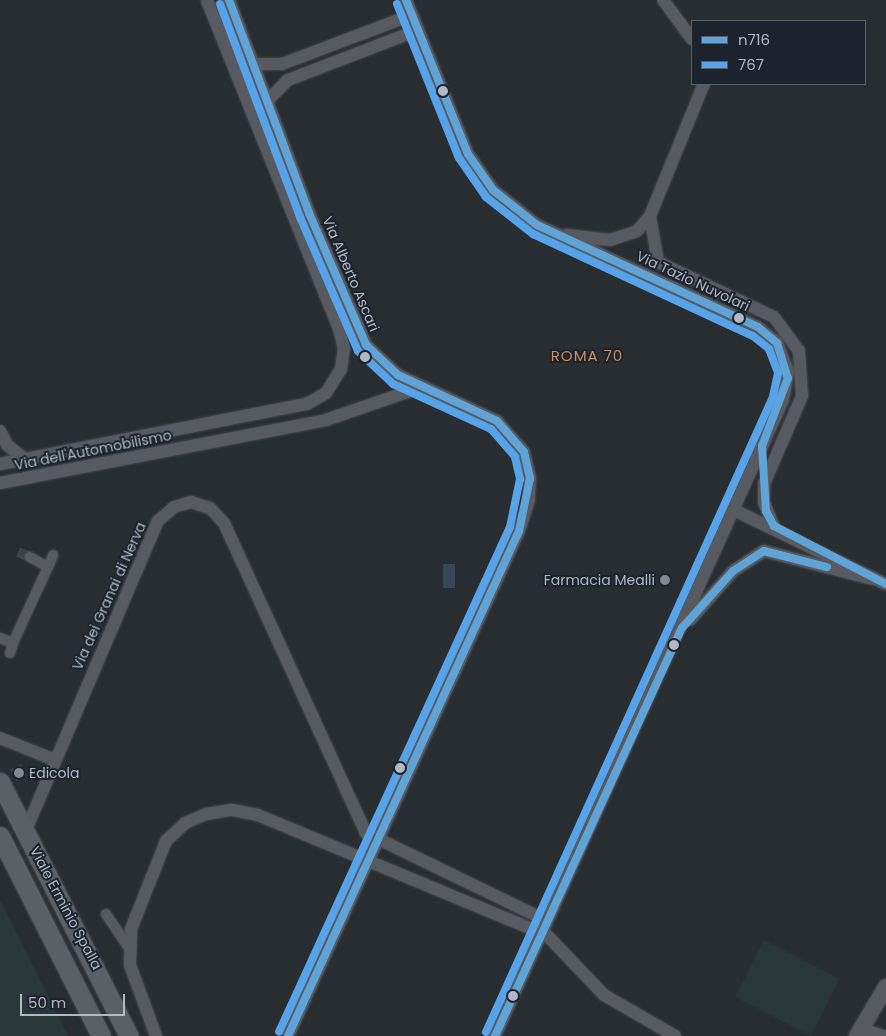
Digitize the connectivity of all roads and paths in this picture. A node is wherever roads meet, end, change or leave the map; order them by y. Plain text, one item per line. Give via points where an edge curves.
1 (207, 0) edge
2 (229, 0) edge
3 (406, 0) edge
4 (663, 0) edge
5 (412, 15) junction
6 (418, 30) junction
7 (691, 38) edge
8 (253, 64) junction
9 (704, 85) edge
10 (267, 101) junction
11 (309, 213) junction
12 (650, 216) junction
13 (296, 217) junction
14 (557, 234) junction
15 (679, 274) junction
16 (673, 287) junction
17 (422, 387) junction
18 (315, 400) joint
19 (264, 412) junction
20 (188, 428) junction
21 (0, 431) edge
22 (268, 431) junction
23 (192, 446) junction
24 (762, 446) junction
25 (25, 459) junction
26 (0, 464) edge
27 (0, 483) edge
28 (764, 484) junction
29 (734, 510) junction
30 (774, 526) junction
31 (53, 555) dead end
32 (30, 557) tunnel mouth
33 (48, 567) junction
34 (874, 579) junction
35 (886, 584) edge
36 (682, 628) junction
37 (0, 638) edge
38 (0, 738) edge
39 (55, 760) junction
40 (0, 782) edge
41 (26, 830) junction
42 (0, 836) edge
43 (376, 841) junction
44 (368, 861) junction
45 (106, 914) dead end
46 (544, 928) junction
47 (128, 947) junction
48 (886, 987) edge
49 (860, 1032) edge
50 (102, 1036) edge
51 (129, 1036) edge
52 (156, 1036) edge
53 (288, 1036) edge
54 (496, 1036) edge
55 (674, 1036) edge
56 (884, 1036) edge

1 - 13 street, Via Alberto Ascari
2 - 8 street, Via Alberto Ascari
3 - 5 street, Via Tazio Nuvolari
4 - 7 street
5 - 6 street, Via Tazio Nuvolari
5 - 8 street via 282,64
6 - 10 street via 288,80
6 - 14 street, Via Tazio Nuvolari via 479,175 521,215
8 - 10 street, Via Alberto Ascari
9 - 12 street via 699,105
10 - 11 street, Via Alberto Ascari
11 - 13 street
11 - 17 street, Via Alberto Ascari via 366,345 393,372
12 - 14 street, Via Tazio Nuvolari via 637,231 617,240
12 - 15 street, Via Tazio Nuvolari via 655,257
13 - 18 street, Via Alberto Ascari via 344,348 338,376
14 - 16 street, Via Tazio Nuvolari
15 - 16 street
15 - 28 street, Via Tazio Nuvolari via 774,318 800,351 802,396
16 - 24 street, Via Tazio Nuvolari via 758,327 780,348 787,388
17 - 22 street, Via dell'Automobilismo via 338,417
17 - 43 street, Via Alberto Ascari via 488,416 511,433 528,464 530,492 522,523 487,603
18 - 19 street, Via dell'Automobilismo
19 - 20 street, Via dell'Automobilismo
19 - 22 street
20 - 23 street, Via dell'Automobilismo
20 - 25 street, Via dell'Automobilismo
21 - 25 street via 6,445
22 - 23 street, Via dell'Automobilismo
23 - 27 street, Via dell'Automobilismo
24 - 28 street
24 - 29 street, Via Tazio Nuvolari
25 - 26 street, Via dell'Automobilismo
28 - 30 street, Via Tazio Nuvolari via 766,511
29 - 30 street
29 - 36 street, Via Tazio Nuvolari
30 - 34 street
31 - 33 street
32 - 33 street
33 - 37 street via 12,648
34 - 35 street
34 - 36 street, Via Tazio Nuvolari via 764,551 732,571
36 - 46 street, Via Tazio Nuvolari
38 - 39 street
39 - 41 street, Via dei Granai di Nerva
39 - 43 street, Via dei Granai di Nerva via 158,521 181,504 201,504 219,516 363,829
40 - 41 main road, Viale Erminio Spalla
41 - 51 main road, Viale Erminio Spalla
42 - 50 main road, Viale Erminio Spalla
43 - 44 street, Via Alberto Ascari
43 - 46 street
44 - 46 street
44 - 47 street via 239,811 206,814 170,835 148,878
44 - 53 street, Via Alberto Ascari
45 - 47 street
46 - 54 street, Via Tazio Nuvolari
46 - 55 street via 604,996
47 - 52 street via 136,986
48 - 49 street
49 - 56 street

